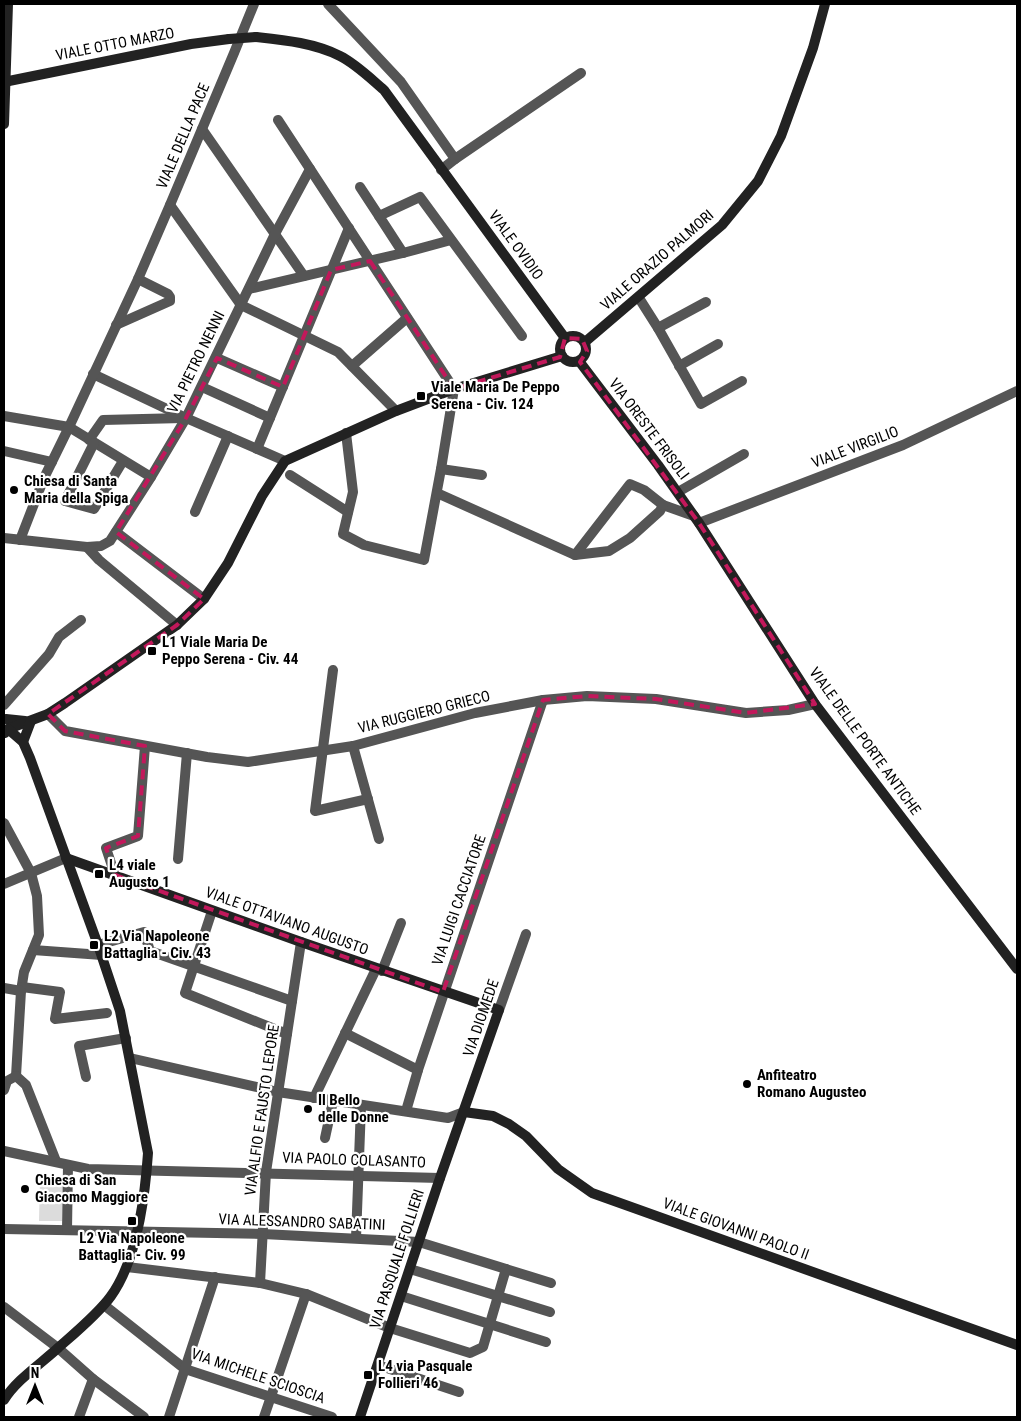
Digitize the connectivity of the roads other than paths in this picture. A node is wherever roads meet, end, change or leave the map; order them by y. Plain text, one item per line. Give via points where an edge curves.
1 (8, 4) edge
2 (254, 4) edge
3 (328, 4) edge
4 (825, 4) edge
5 (581, 73) dead end
6 (5, 81) edge
7 (4, 95) edge
8 (278, 120) dead end
9 (4, 124) edge
10 (202, 129) junction
11 (455, 159) junction
12 (310, 169) junction
13 (442, 170) junction
14 (360, 187) dead end
15 (170, 205) junction
16 (380, 216) junction
17 (349, 228) junction
18 (275, 234) junction
19 (452, 240) junction
20 (404, 253) junction
21 (370, 261) junction
22 (331, 270) junction
23 (304, 276) junction
24 (138, 279) junction
25 (249, 289) junction
26 (639, 298) junction
27 (706, 302) dead end
28 (240, 305) junction
29 (407, 318) junction
30 (116, 325) junction
31 (658, 328) junction
32 (304, 336) junction
33 (522, 336) dead end
34 (566, 338) junction
35 (585, 342) junction
36 (718, 344) dead end
37 (562, 356) junction
38 (217, 358) junction
39 (579, 361) junction
40 (352, 366) junction
41 (680, 366) junction
42 (93, 374) junction
43 (742, 381) dead end
44 (283, 387) junction
45 (202, 388) junction
46 (454, 390) junction
47 (1017, 391) edge
48 (396, 411) junction
49 (4, 416) edge
50 (186, 418) junction
51 (270, 418) junction
52 (69, 427) junction
53 (346, 434) junction
54 (228, 436) junction
55 (92, 442) junction
56 (257, 449) junction
57 (4, 451) edge
58 (744, 454) dead end
59 (123, 461) junction
60 (285, 461) junction
61 (52, 462) junction
62 (441, 468) junction
63 (290, 475) dead end
64 (482, 475) dead end
65 (151, 477) junction
66 (678, 492) junction
67 (436, 493) junction
68 (663, 505) junction
69 (195, 512) dead end
70 (348, 512) junction
71 (697, 519) junction
72 (116, 532) junction
73 (4, 538) edge
74 (20, 540) junction
75 (87, 547) junction
76 (575, 555) junction
77 (204, 599) junction
78 (81, 620) dead end
79 (177, 625) junction
80 (333, 670) dead end
81 (543, 700) junction
82 (815, 704) junction
83 (4, 705) edge
84 (48, 714) junction
85 (31, 721) junction
86 (5, 724) edge
87 (23, 742) junction
88 (145, 746) junction
89 (353, 746) junction
90 (322, 751) junction
91 (187, 753) junction
92 (368, 799) junction
93 (4, 823) edge
94 (380, 839) dead end
95 (4, 842) edge
96 (17, 845) junction
97 (66, 858) junction
98 (178, 859) dead end
99 (30, 873) junction
100 (115, 875) junction
101 (4, 884) edge
102 (212, 910) junction
103 (401, 923) dead end
104 (526, 934) dead end
105 (301, 942) junction
106 (33, 950) junction
107 (100, 950) junction
108 (194, 966) junction
109 (1017, 969) edge
110 (379, 970) junction
111 (4, 988) edge
112 (22, 989) junction
113 (444, 992) junction
114 (292, 1001) junction
115 (499, 1010) junction
116 (108, 1013) dead end
117 (346, 1033) junction
118 (287, 1034) junction
119 (126, 1038) junction
120 (130, 1058) junction
121 (418, 1070) junction
122 (86, 1077) dead end
123 (8, 1082) edge
124 (278, 1092) junction
125 (314, 1098) junction
126 (333, 1101) junction
127 (361, 1106) junction
128 (406, 1111) junction
129 (464, 1112) junction
130 (325, 1138) dead end
131 (4, 1151) edge
132 (56, 1161) junction
133 (68, 1165) junction
134 (146, 1170) junction
135 (266, 1172) junction
136 (359, 1175) junction
137 (440, 1178) junction
138 (4, 1229) edge
139 (67, 1230) junction
140 (137, 1231) junction
141 (263, 1234) junction
142 (356, 1238) junction
143 (419, 1242) junction
144 (127, 1267) junction
145 (410, 1268) junction
146 (506, 1269) junction
147 (215, 1278) junction
148 (260, 1283) junction
149 (551, 1283) dead end
150 (306, 1294) junction
151 (401, 1296) junction
152 (498, 1296) junction
153 (104, 1305) junction
154 (4, 1307) edge
155 (550, 1312) dead end
156 (490, 1324) junction
157 (390, 1328) junction
158 (546, 1342) dead end
159 (1017, 1345) edge
160 (58, 1348) junction
161 (378, 1365) junction
162 (185, 1369) junction
163 (93, 1379) junction
164 (459, 1392) dead end
165 (271, 1397) junction
166 (4, 1400) edge
167 (79, 1417) edge
168 (144, 1417) edge
169 (170, 1417) edge
170 (264, 1417) edge
171 (332, 1417) edge
172 (360, 1417) edge

1 - 6 main road
2 - 10 street, VIALE DELLA PACE
3 - 11 street via 401,82
4 - 26 main road, VIALE ORAZIO PALMORI via 813,48 781,136 758,181 722,225
5 - 11 street
6 - 7 main road
6 - 13 main road, VIALE OTTO MARZO, bridge via 190,44 256,37 277,39 323,50 364,72 384,90
7 - 9 main road
8 - 12 street
10 - 15 street, VIALE DELLA PACE
10 - 18 street
11 - 13 street
12 - 17 street
12 - 18 street, VIA PIETRO NENNI
13 - 34 main road, VIALE OVIDIO
14 - 16 street
15 - 24 street, VIALE DELLA PACE
15 - 28 street
16 - 19 street via 420,197
16 - 20 street
17 - 21 street
17 - 22 street
18 - 23 street
18 - 25 street, VIA PIETRO NENNI
19 - 20 street
19 - 33 street
20 - 21 street
21 - 22 street
21 - 29 street
22 - 23 street
22 - 32 street
23 - 25 street
24 - 30 street, VIALE DELLA PACE
24 - 30 street via 168,294 170,301
25 - 28 street, VIA PIETRO NENNI
26 - 31 street
26 - 35 main road, VIALE ORAZIO PALMORI
27 - 31 street
28 - 32 street
28 - 38 street, VIA PIETRO NENNI
29 - 40 street
29 - 46 street
30 - 42 street, VIALE DELLA PACE
31 - 41 street
32 - 40 street via 338,352
32 - 44 street
34 - 35 main road via 578,336
34 - 37 main road via 560,347
35 - 39 main road via 586,353
36 - 41 street
37 - 39 main road via 569,362
37 - 46 main road
38 - 44 street
38 - 45 street, VIA PIETRO NENNI
39 - 66 main road, VIA ORESTE FRISOLI
40 - 48 street
41 - 43 street via 700,404
42 - 50 street
42 - 52 street, VIALE DELLA PACE
44 - 51 street
45 - 50 street, VIA PIETRO NENNI
45 - 51 street
46 - 48 main road
46 - 62 street
47 - 71 street, VIALE VIRGILIO via 904,445
48 - 53 main road
49 - 52 street
50 - 54 street
50 - 55 street via 103,420
50 - 65 street, VIA PIETRO NENNI
51 - 56 street
52 - 55 street
52 - 61 street, VIALE DELLA PACE
53 - 60 main road
53 - 70 street via 353,492
54 - 56 street
54 - 69 street
55 - 59 street
55 - 59 street via 65,501 94,509
56 - 60 street
57 - 61 street
58 - 66 street
59 - 65 street
60 - 77 main road
61 - 74 street, VIALE DELLA PACE
62 - 64 street
62 - 67 street
63 - 70 street
65 - 72 street, VIA PIETRO NENNI
66 - 71 main road, VIA ORESTE FRISOLI
67 - 70 street via 424,560 364,545 343,534
67 - 76 street
68 - 71 street
68 - 76 street via 630,538 609,551
68 - 76 street via 630,484
71 - 82 main road, VIALE DELLE PORTE ANTICHE
72 - 75 street, VIA PIETRO NENNI via 105,545
72 - 77 street
73 - 74 street
74 - 75 street
75 - 79 street
77 - 79 main road
78 - 83 street via 59,637 49,654
79 - 84 main road
80 - 90 street
81 - 82 street, VIA RUGGIERO GRIECO via 587,696 656,699 746,712 788,710
81 - 89 street, VIA RUGGIERO GRIECO via 476,713
81 - 113 street, VIA LUIGI CACCIATORE
82 - 109 main road, VIALE DELLE PORTE ANTICHE
84 - 85 main road
84 - 88 street, VIA RUGGIERO GRIECO via 65,731
85 - 86 main road
85 - 87 main road
86 - 87 main road
87 - 97 main road
88 - 91 street, VIA RUGGIERO GRIECO
88 - 100 street via 138,836 106,848
89 - 90 street, VIA RUGGIERO GRIECO
89 - 92 street
90 - 91 street, VIA RUGGIERO GRIECO via 248,762
90 - 92 street via 315,811
91 - 98 street
92 - 94 street
93 - 96 street
95 - 96 street
96 - 99 street
97 - 99 street
97 - 100 main road, VIALE OTTAVIANO AUGUSTO
97 - 107 main road
99 - 101 street
99 - 106 street via 38,896 39,935
100 - 102 main road, VIALE OTTAVIANO AUGUSTO
102 - 105 main road, VIALE OTTAVIANO AUGUSTO
102 - 108 street
103 - 110 street
104 - 115 street, VIA DIOMEDE
105 - 110 main road, VIALE OTTAVIANO AUGUSTO
105 - 114 street, VIA ALFIO E FAUSTO LEPORE
106 - 107 street
106 - 112 street via 24,972
107 - 108 street via 144,932 150,951
107 - 119 main road
108 - 114 street
108 - 118 street via 185,993
110 - 113 main road, VIALE OTTAVIANO AUGUSTO
110 - 117 street
111 - 112 street
112 - 116 street via 60,992 55,1019
112 - 123 street
113 - 115 main road, VIALE OTTAVIANO AUGUSTO
113 - 121 street, VIA LUIGI CACCIATORE
114 - 118 street, VIA ALFIO E FAUSTO LEPORE
115 - 129 main road, VIA DIOMEDE
117 - 121 street
117 - 125 street
118 - 124 street, VIA ALFIO E FAUSTO LEPORE
119 - 120 main road
119 - 122 street via 79,1046
120 - 124 street
120 - 134 main road via 148,1153
121 - 128 street, VIA LUIGI CACCIATORE
123 - 132 street via 26,1085
124 - 125 street
124 - 135 street, VIA ALFIO E FAUSTO LEPORE
125 - 126 street
126 - 127 street
126 - 130 street
127 - 128 street
127 - 136 street
128 - 129 street via 448,1118
129 - 137 main road, VIA PASQUALE FOLLIERI
129 - 159 main road, VIALE GIOVANNI PAOLO II via 493,1116 509,1124 526,1136 558,1169 592,1193
131 - 132 street, VIA PAOLO COLASANTO
132 - 133 street, VIA PAOLO COLASANTO
133 - 134 street, VIA PAOLO COLASANTO via 88,1169
133 - 139 street
134 - 135 street, VIA PAOLO COLASANTO
134 - 140 main road
135 - 136 street, VIA PAOLO COLASANTO
135 - 141 street, VIA ALFIO E FAUSTO LEPORE
136 - 137 street, VIA PAOLO COLASANTO
136 - 142 street
137 - 143 main road, VIA PASQUALE FOLLIERI
138 - 139 street, VIA ALESSANDRO SABATINI
139 - 140 street, VIA ALESSANDRO SABATINI
140 - 141 street, VIA ALESSANDRO SABATINI
140 - 144 main road
141 - 142 street, VIA ALESSANDRO SABATINI
141 - 148 street, VIA ALFIO E FAUSTO LEPORE
142 - 143 street, VIA ALESSANDRO SABATINI
143 - 145 main road, VIA PASQUALE FOLLIERI
143 - 146 street, VIA ALESSANDRO SABATINI
144 - 147 street
144 - 153 main road
145 - 151 main road, VIA PASQUALE FOLLIERI
145 - 152 street
146 - 149 street, VIA ALESSANDRO SABATINI
146 - 152 street
147 - 148 street
147 - 162 street
148 - 150 street
150 - 157 street
150 - 165 street
151 - 156 street
151 - 157 main road, VIA PASQUALE FOLLIERI
152 - 155 street
152 - 156 street
153 - 160 main road
153 - 162 street, VIA MICHELE SCIOSCIA
154 - 160 street
156 - 157 street via 483,1347 470,1353
156 - 158 street
157 - 161 main road, VIA PASQUALE FOLLIERI
160 - 163 street
160 - 166 main road
161 - 164 street
161 - 172 main road, VIA PASQUALE FOLLIERI
162 - 165 street, VIA MICHELE SCIOSCIA
162 - 169 street
163 - 167 street
163 - 168 street
165 - 170 street
165 - 171 street, VIA MICHELE SCIOSCIA

